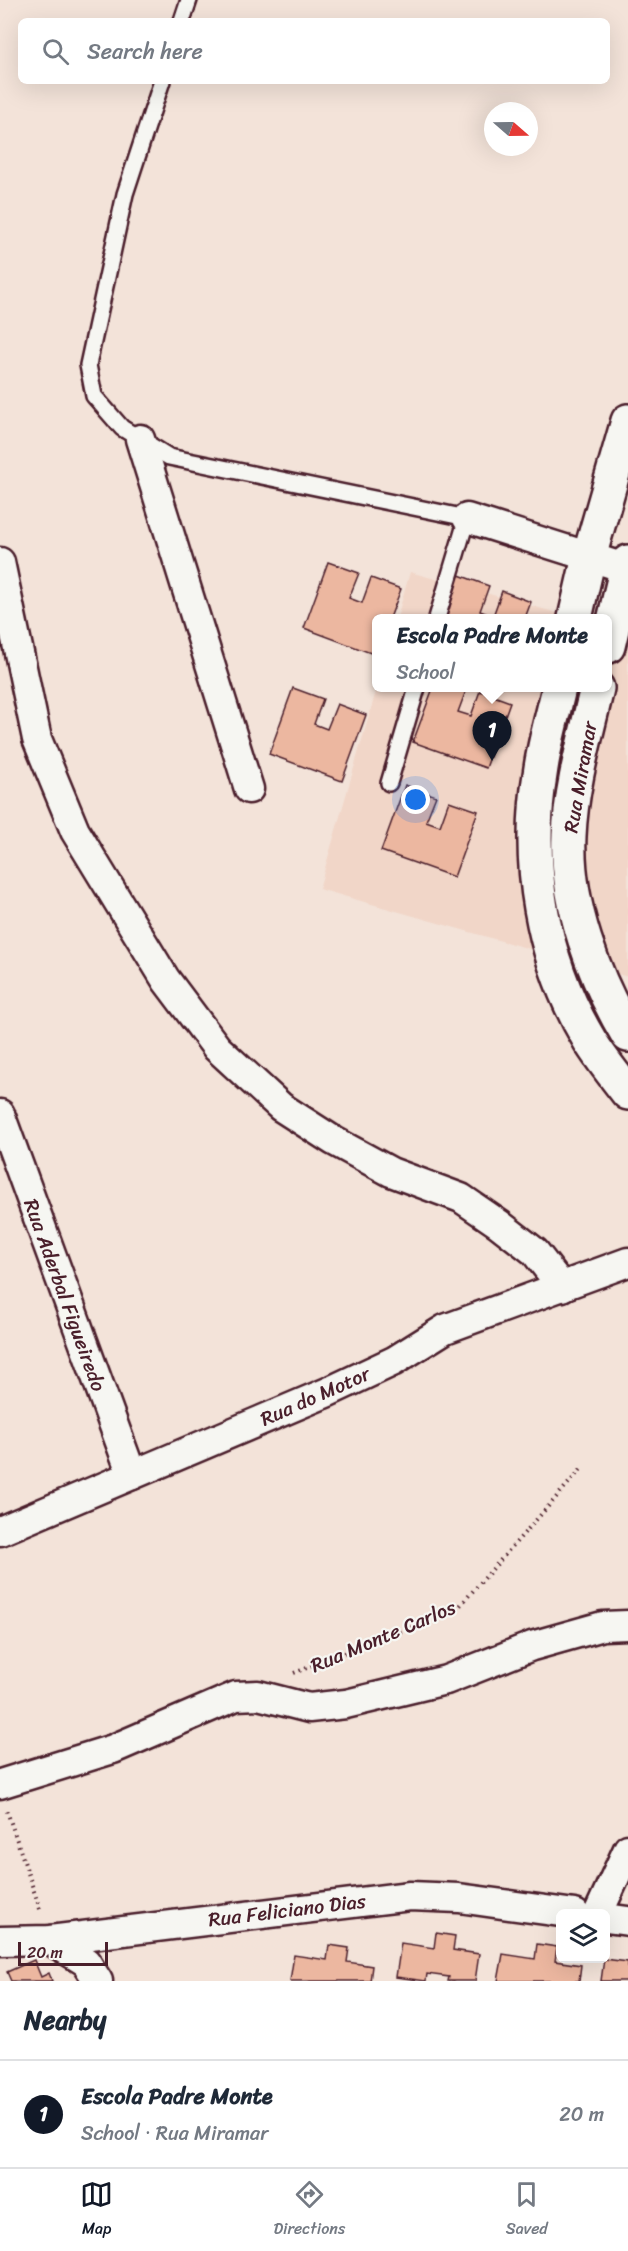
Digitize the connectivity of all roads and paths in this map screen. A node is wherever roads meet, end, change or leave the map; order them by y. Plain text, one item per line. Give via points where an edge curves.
1 (189, 0) edge
2 (183, 18) edge
3 (161, 84) edge
4 (628, 421) edge
5 (140, 439) junction
6 (467, 518) junction
7 (589, 557) junction
8 (0, 562) edge
9 (627, 566) edge
10 (438, 614) edge
11 (576, 614) edge
12 (612, 629) edge
13 (416, 692) edge
14 (558, 692) edge
15 (596, 692) edge
16 (389, 783) dead end
17 (249, 789) dead end
18 (628, 1035) edge
19 (628, 1093) edge
20 (0, 1114) edge
21 (628, 1262) edge
22 (562, 1287) junction
23 (583, 1467) dead end
24 (132, 1475) junction
25 (0, 1531) edge
26 (628, 1625) edge
27 (291, 1674) dead end
28 (2, 1792) edge
29 (628, 1849) edge
30 (600, 1909) edge
31 (556, 1911) edge
32 (610, 1919) edge
33 (628, 1922) edge
34 (50, 1940) junction
35 (0, 1941) edge
36 (98, 1981) edge

1 - 2 lane
3 - 5 lane via 125,194 88,365 94,396 122,428
4 - 7 main road
5 - 6 lane via 169,457
5 - 17 street
6 - 7 street
6 - 10 lane
7 - 9 street
7 - 11 main road
8 - 22 street via 38,738 75,831 166,980 217,1048 281,1107 334,1141 391,1172 461,1198 500,1224 535,1252
9 - 12 main road
13 - 16 lane
14 - 19 main road, Rua Miramar via 538,788 534,830 537,888 547,943 567,999 591,1042
15 - 18 main road, Rua Miramar via 577,772 568,837 574,898 589,954 609,1003
20 - 24 street, Rua Aderbal Figueiredo
21 - 22 street, Rua do Motor
22 - 24 street, Rua do Motor via 446,1329 394,1361
23 - 27 path, Rua Monte Carlos via 457,1609
24 - 25 street, Rua do Motor
26 - 28 street via 592,1629 532,1646 446,1680 346,1704 309,1708 258,1695 236,1696
28 - 34 path
29 - 30 street
31 - 34 street, Rua Feliciano Dias via 459,1898 410,1896
32 - 33 street
34 - 35 street, Rua Feliciano Dias
34 - 36 street via 86,1962

